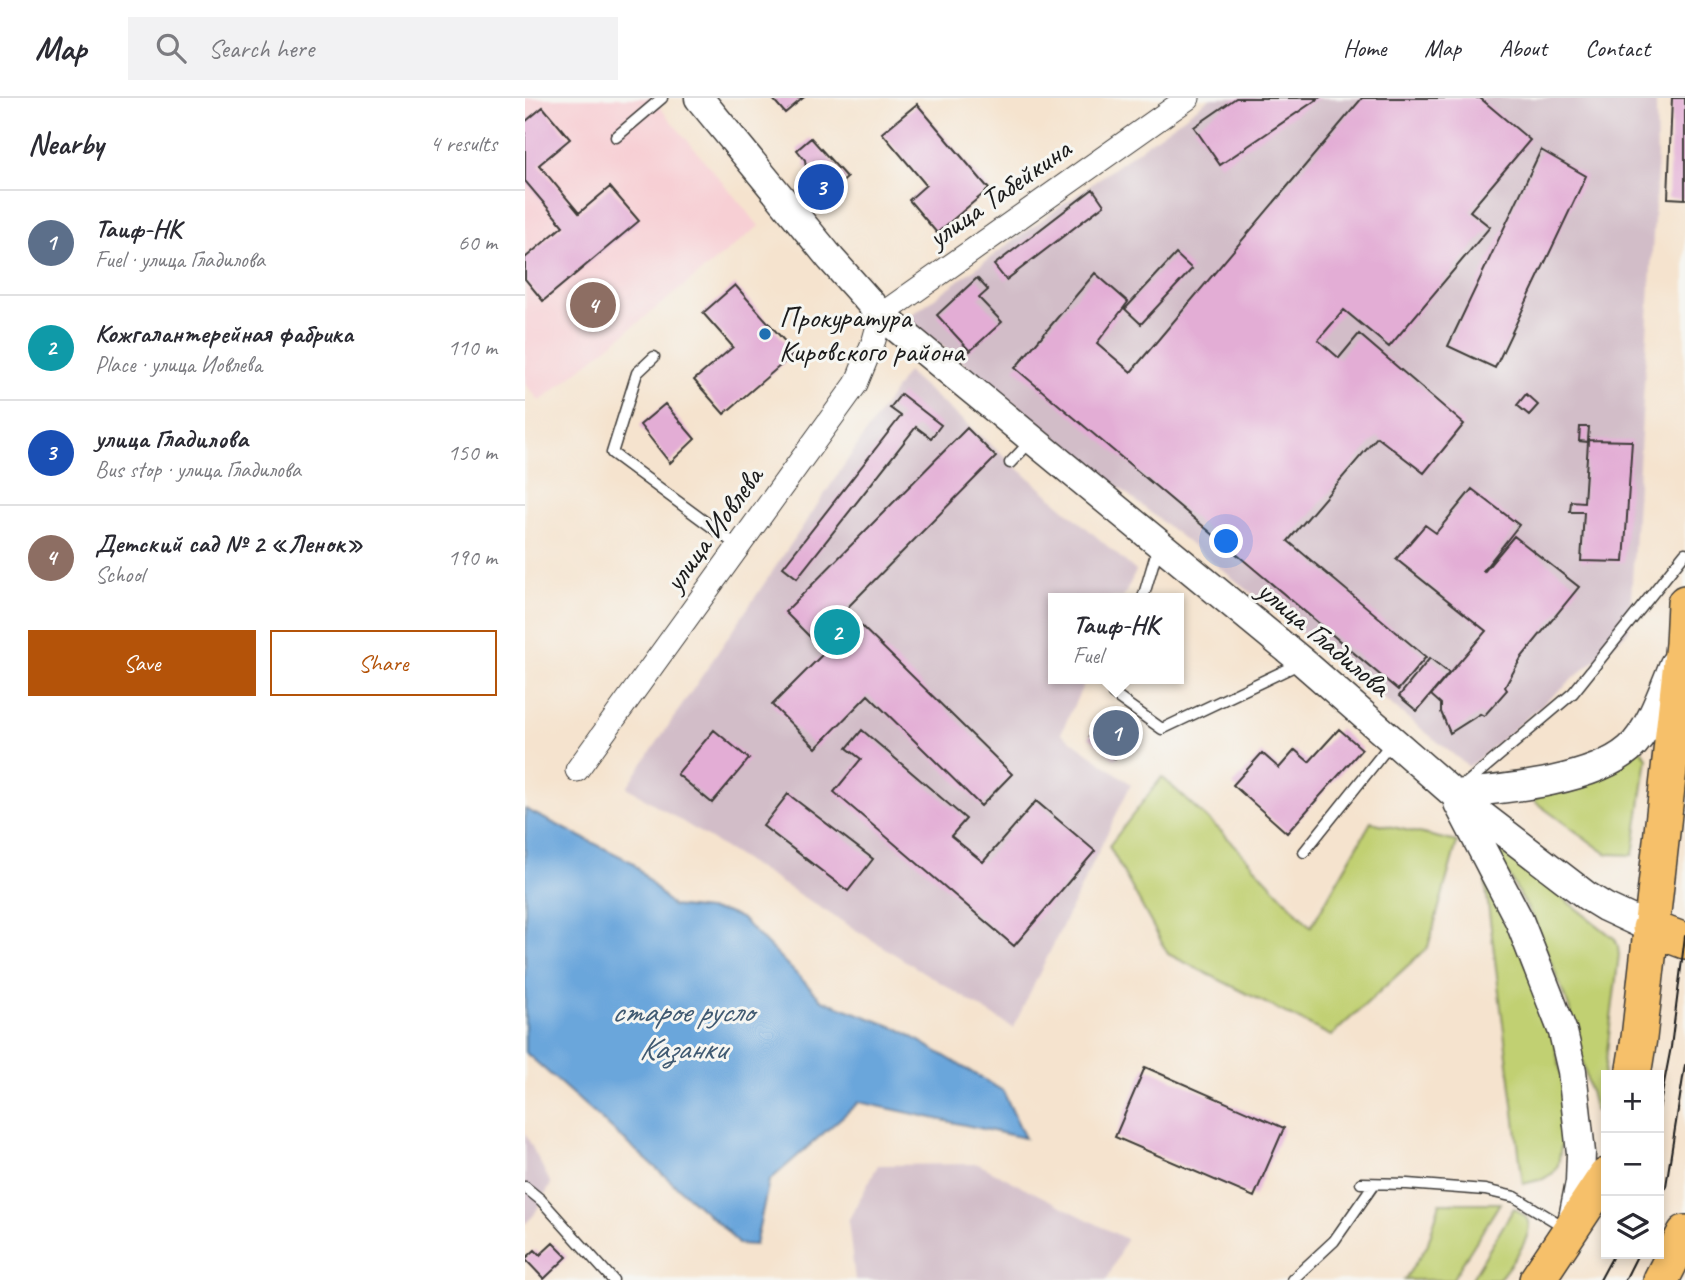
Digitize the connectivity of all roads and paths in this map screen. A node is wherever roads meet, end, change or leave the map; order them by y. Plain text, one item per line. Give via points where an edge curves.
1 (662, 98) edge
2 (699, 98) edge
3 (1188, 98) edge
4 (616, 137) dead end
5 (881, 315) junction
6 (654, 358) dead end
7 (1032, 439) junction
8 (1010, 463) dead end
9 (1159, 543) junction
10 (739, 547) junction
11 (1685, 553) edge
12 (1144, 593) edge
13 (1685, 603) edge
14 (1683, 644) junction
15 (1303, 662) junction
16 (1116, 684) edge
17 (1393, 740) junction
18 (577, 770) dead end
19 (1454, 794) junction
20 (1304, 852) dead end
21 (1650, 928) junction
22 (1685, 941) edge
23 (1634, 1070) edge
24 (1361, 1184) dead end
25 (1374, 1184) junction
26 (1601, 1184) edge
27 (525, 1187) edge
28 (1571, 1231) junction
29 (1685, 1235) edge
30 (613, 1280) edge
31 (1292, 1280) edge
32 (1538, 1280) edge
33 (1661, 1280) edge

1 - 4 lane
2 - 5 street, улица Гладилова
3 - 5 street, улица Табейкина
5 - 7 street, улица Гладилова
5 - 10 street, улица Иовлева via 856,384
6 - 10 lane via 637,373 612,453
7 - 8 lane
7 - 9 street, улица Гладилова
9 - 12 lane
9 - 15 street, улица Гладилова
10 - 18 street, улица Иовлева
11 - 19 lane via 1573,693
13 - 14 main road
14 - 19 street via 1649,722 1630,748 1602,766 1577,774
14 - 21 main road
15 - 16 lane via 1162,729 1113,694
15 - 17 street, улица Гладилова
17 - 19 street, улица Гладилова
17 - 20 lane
19 - 21 street, улица Гладилова via 1587,896
19 - 28 street via 1519,920 1563,1032 1581,1153
21 - 22 main road
21 - 23 main road
24 - 25 lane
25 - 28 lane via 1515,1197
25 - 31 lane via 1334,1241
26 - 28 main road
27 - 30 lane
28 - 32 main road
29 - 33 main road

